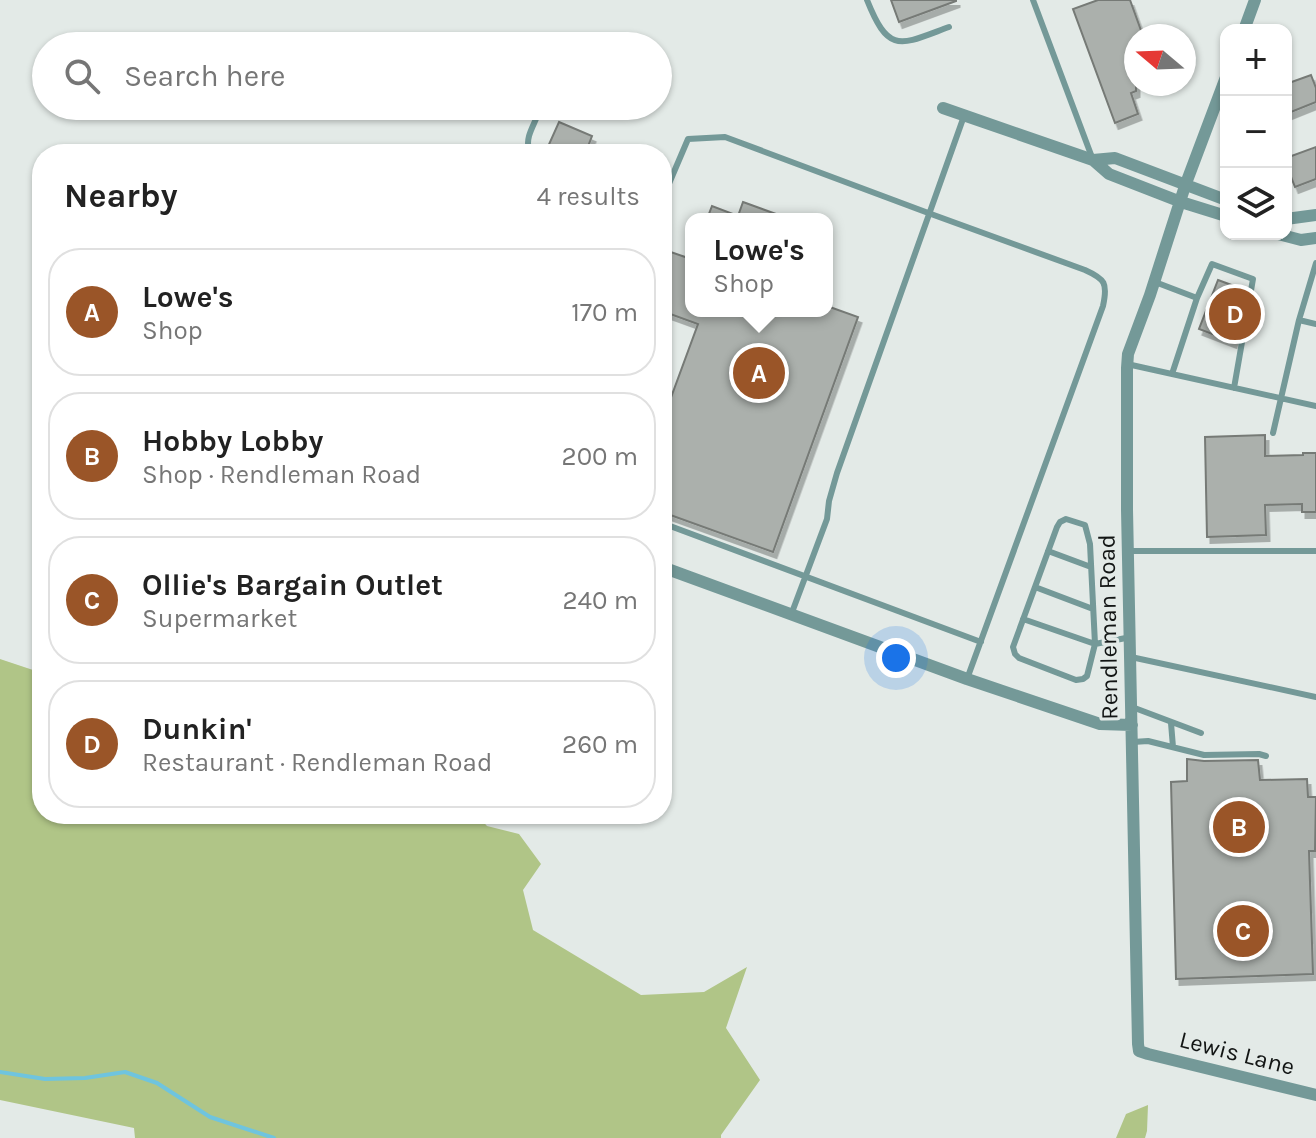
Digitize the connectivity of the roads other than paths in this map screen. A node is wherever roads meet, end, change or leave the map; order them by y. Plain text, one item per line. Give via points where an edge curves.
1 (867, 0) edge
2 (1033, 0) edge
3 (1255, 0) edge
4 (1246, 24) edge
5 (949, 27) dead end
6 (1220, 94) edge
7 (943, 108) dead end
8 (964, 116) junction
9 (535, 120) edge
10 (528, 144) edge
11 (1093, 160) junction
12 (672, 177) edge
13 (1185, 186) junction
14 (1220, 198) edge
15 (1181, 202) junction
16 (931, 214) junction
17 (1220, 214) edge
18 (1316, 215) edge
19 (1292, 218) edge
20 (1292, 238) edge
21 (1316, 238) edge
22 (1316, 263) edge
23 (1314, 278) edge
24 (1155, 282) junction
25 (1197, 298) junction
26 (1299, 320) junction
27 (1316, 324) edge
28 (1127, 364) junction
29 (1172, 374) junction
30 (1234, 388) junction
31 (1280, 399) junction
32 (1316, 406) edge
33 (1273, 433) dead end
34 (672, 527) edge
35 (1048, 551) junction
36 (1128, 551) junction
37 (1316, 551) edge
38 (1091, 567) junction
39 (672, 571) edge
40 (805, 578) junction
41 (1035, 587) junction
42 (1093, 609) junction
43 (791, 615) junction
44 (1023, 619) junction
45 (1131, 637) junction
46 (981, 642) junction
47 (1095, 644) junction
48 (1131, 657) junction
49 (967, 679) junction
50 (1316, 697) edge
51 (1132, 707) junction
52 (1171, 723) junction
53 (1132, 725) junction
54 (1201, 733) dead end
55 (1133, 742) junction
56 (1173, 747) junction
57 (1266, 756) dead end
58 (1148, 1054) joint
59 (1316, 1095) edge

1 - 5 lane via 883,34 901,42
2 - 11 lane
3 - 4 street
6 - 13 street, Rendleman Road
7 - 8 street
8 - 11 street
8 - 16 lane
9 - 10 lane
11 - 13 street via 1115,158
11 - 15 street via 1109,174
12 - 16 lane via 688,139 725,137
13 - 14 street
13 - 15 street, Rendleman Road
15 - 17 street
15 - 24 street, Rendleman Road
16 - 40 lane via 837,473
16 - 46 lane via 1097,275 1105,287 1103,306
18 - 19 street
20 - 21 street
22 - 23 lane
23 - 26 lane
24 - 25 lane
24 - 28 street, Rendleman Road
25 - 29 lane
25 - 30 lane via 1212,264 1253,279
26 - 27 lane
26 - 31 lane
28 - 29 lane
28 - 36 street, Rendleman Road
29 - 30 lane
30 - 31 lane
31 - 32 lane
31 - 33 lane
34 - 40 lane
35 - 38 lane
35 - 38 lane via 1060,522 1085,525
35 - 41 lane
36 - 37 lane
36 - 45 street, Rendleman Road
38 - 42 lane
39 - 43 street
40 - 43 lane
40 - 46 lane
41 - 42 lane
41 - 44 lane
42 - 47 lane
43 - 49 street
44 - 47 lane
44 - 47 lane via 1015,654 1076,680 1087,676
45 - 47 lane
45 - 48 street, Rendleman Road
46 - 49 lane
48 - 50 lane
48 - 51 street, Rendleman Road
49 - 53 street via 1100,724
51 - 52 lane
51 - 53 street, Rendleman Road
52 - 54 lane
52 - 56 lane
53 - 55 street, Rendleman Road
55 - 56 lane
55 - 58 street, Rendleman Road via 1138,1044 1139,1051
56 - 57 lane via 1204,755
58 - 59 street, Lewis Lane

